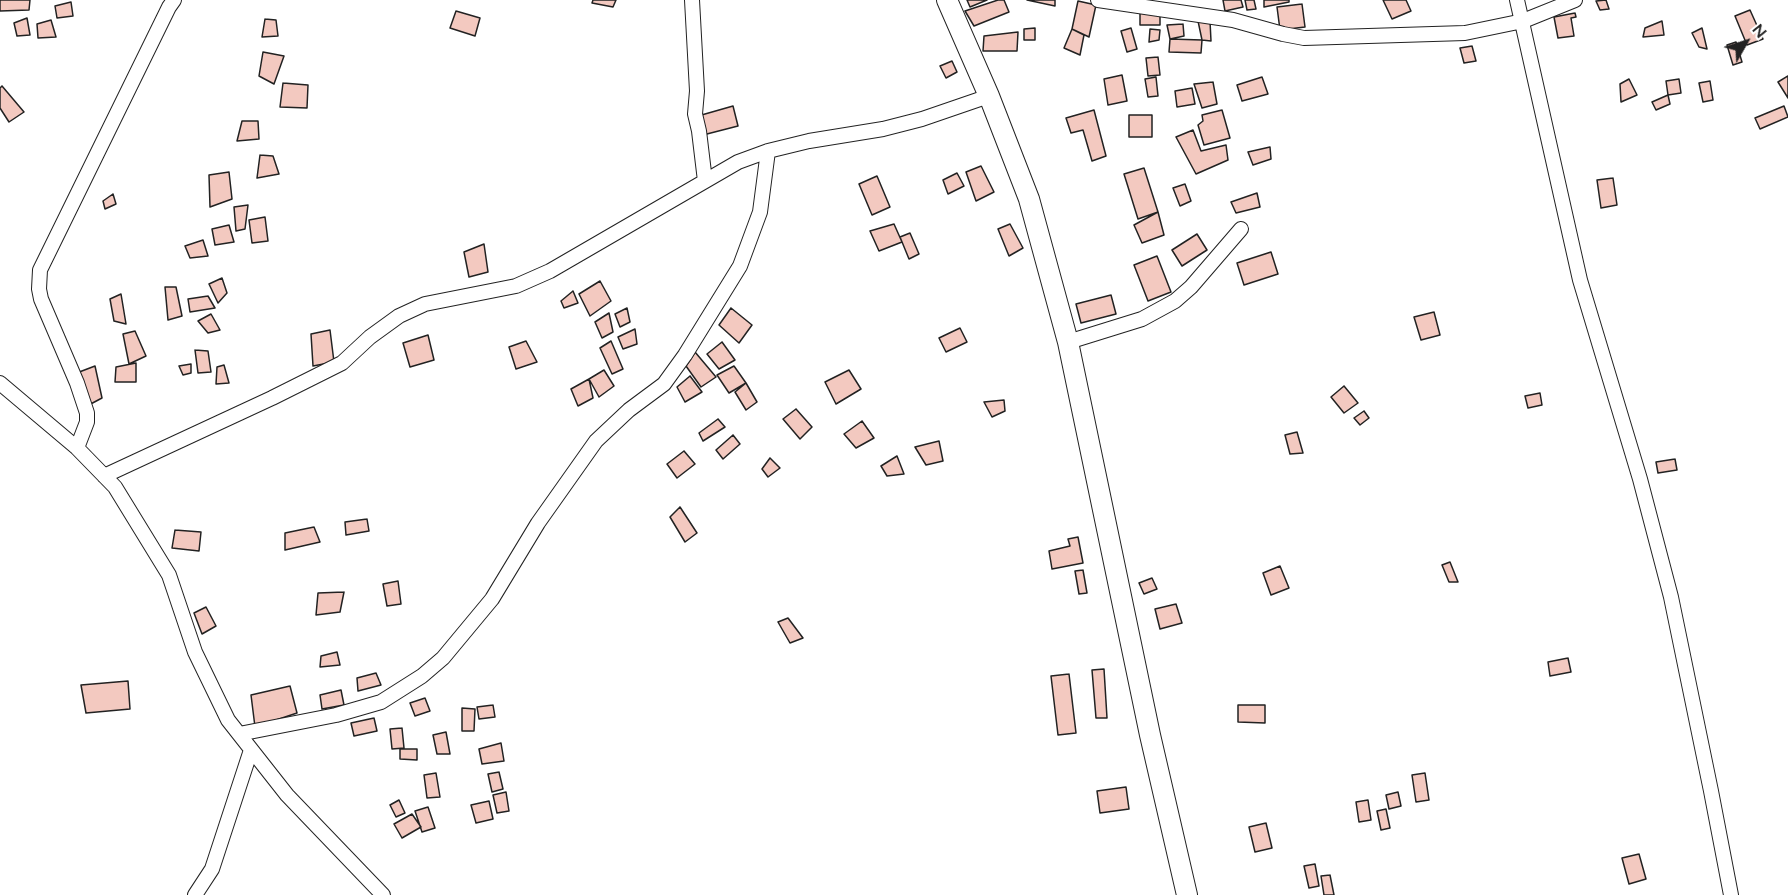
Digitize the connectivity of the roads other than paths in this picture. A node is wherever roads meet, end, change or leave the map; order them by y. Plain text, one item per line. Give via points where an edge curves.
1 (174, 0) edge
2 (692, 0) edge
3 (947, 0) edge
4 (1098, 0) edge
5 (1517, 0) edge
6 (1575, 0) edge
7 (1523, 21) junction
8 (989, 96) junction
9 (768, 151) junction
10 (705, 181) junction
11 (1241, 229) dead end
12 (1068, 342) junction
13 (0, 382) edge
14 (77, 448) junction
15 (104, 476) junction
16 (239, 734) junction
17 (251, 750) junction
18 (195, 895) edge
19 (383, 895) edge
20 (1187, 895) edge
21 (1731, 895) edge

1 - 14 street via 40,270 41,299 87,413
2 - 10 street via 695,114
3 - 8 street
4 - 7 street via 1233,20 1304,38 1455,34
5 - 7 street
6 - 7 street
7 - 21 street via 1580,280 1671,597
8 - 9 street via 884,129
8 - 12 street via 1029,199
9 - 10 street
9 - 16 street via 760,212 740,266 685,355 664,384 596,441 537,523 492,599 443,658 381,702
10 - 15 street via 550,271 516,286 425,304 399,316 342,363
11 - 12 street via 1175,301 1142,319
12 - 20 street
13 - 14 street
14 - 15 street
15 - 16 street via 115,487 170,575 195,652 228,720
16 - 17 street
17 - 18 street via 212,869
17 - 19 street via 287,795

